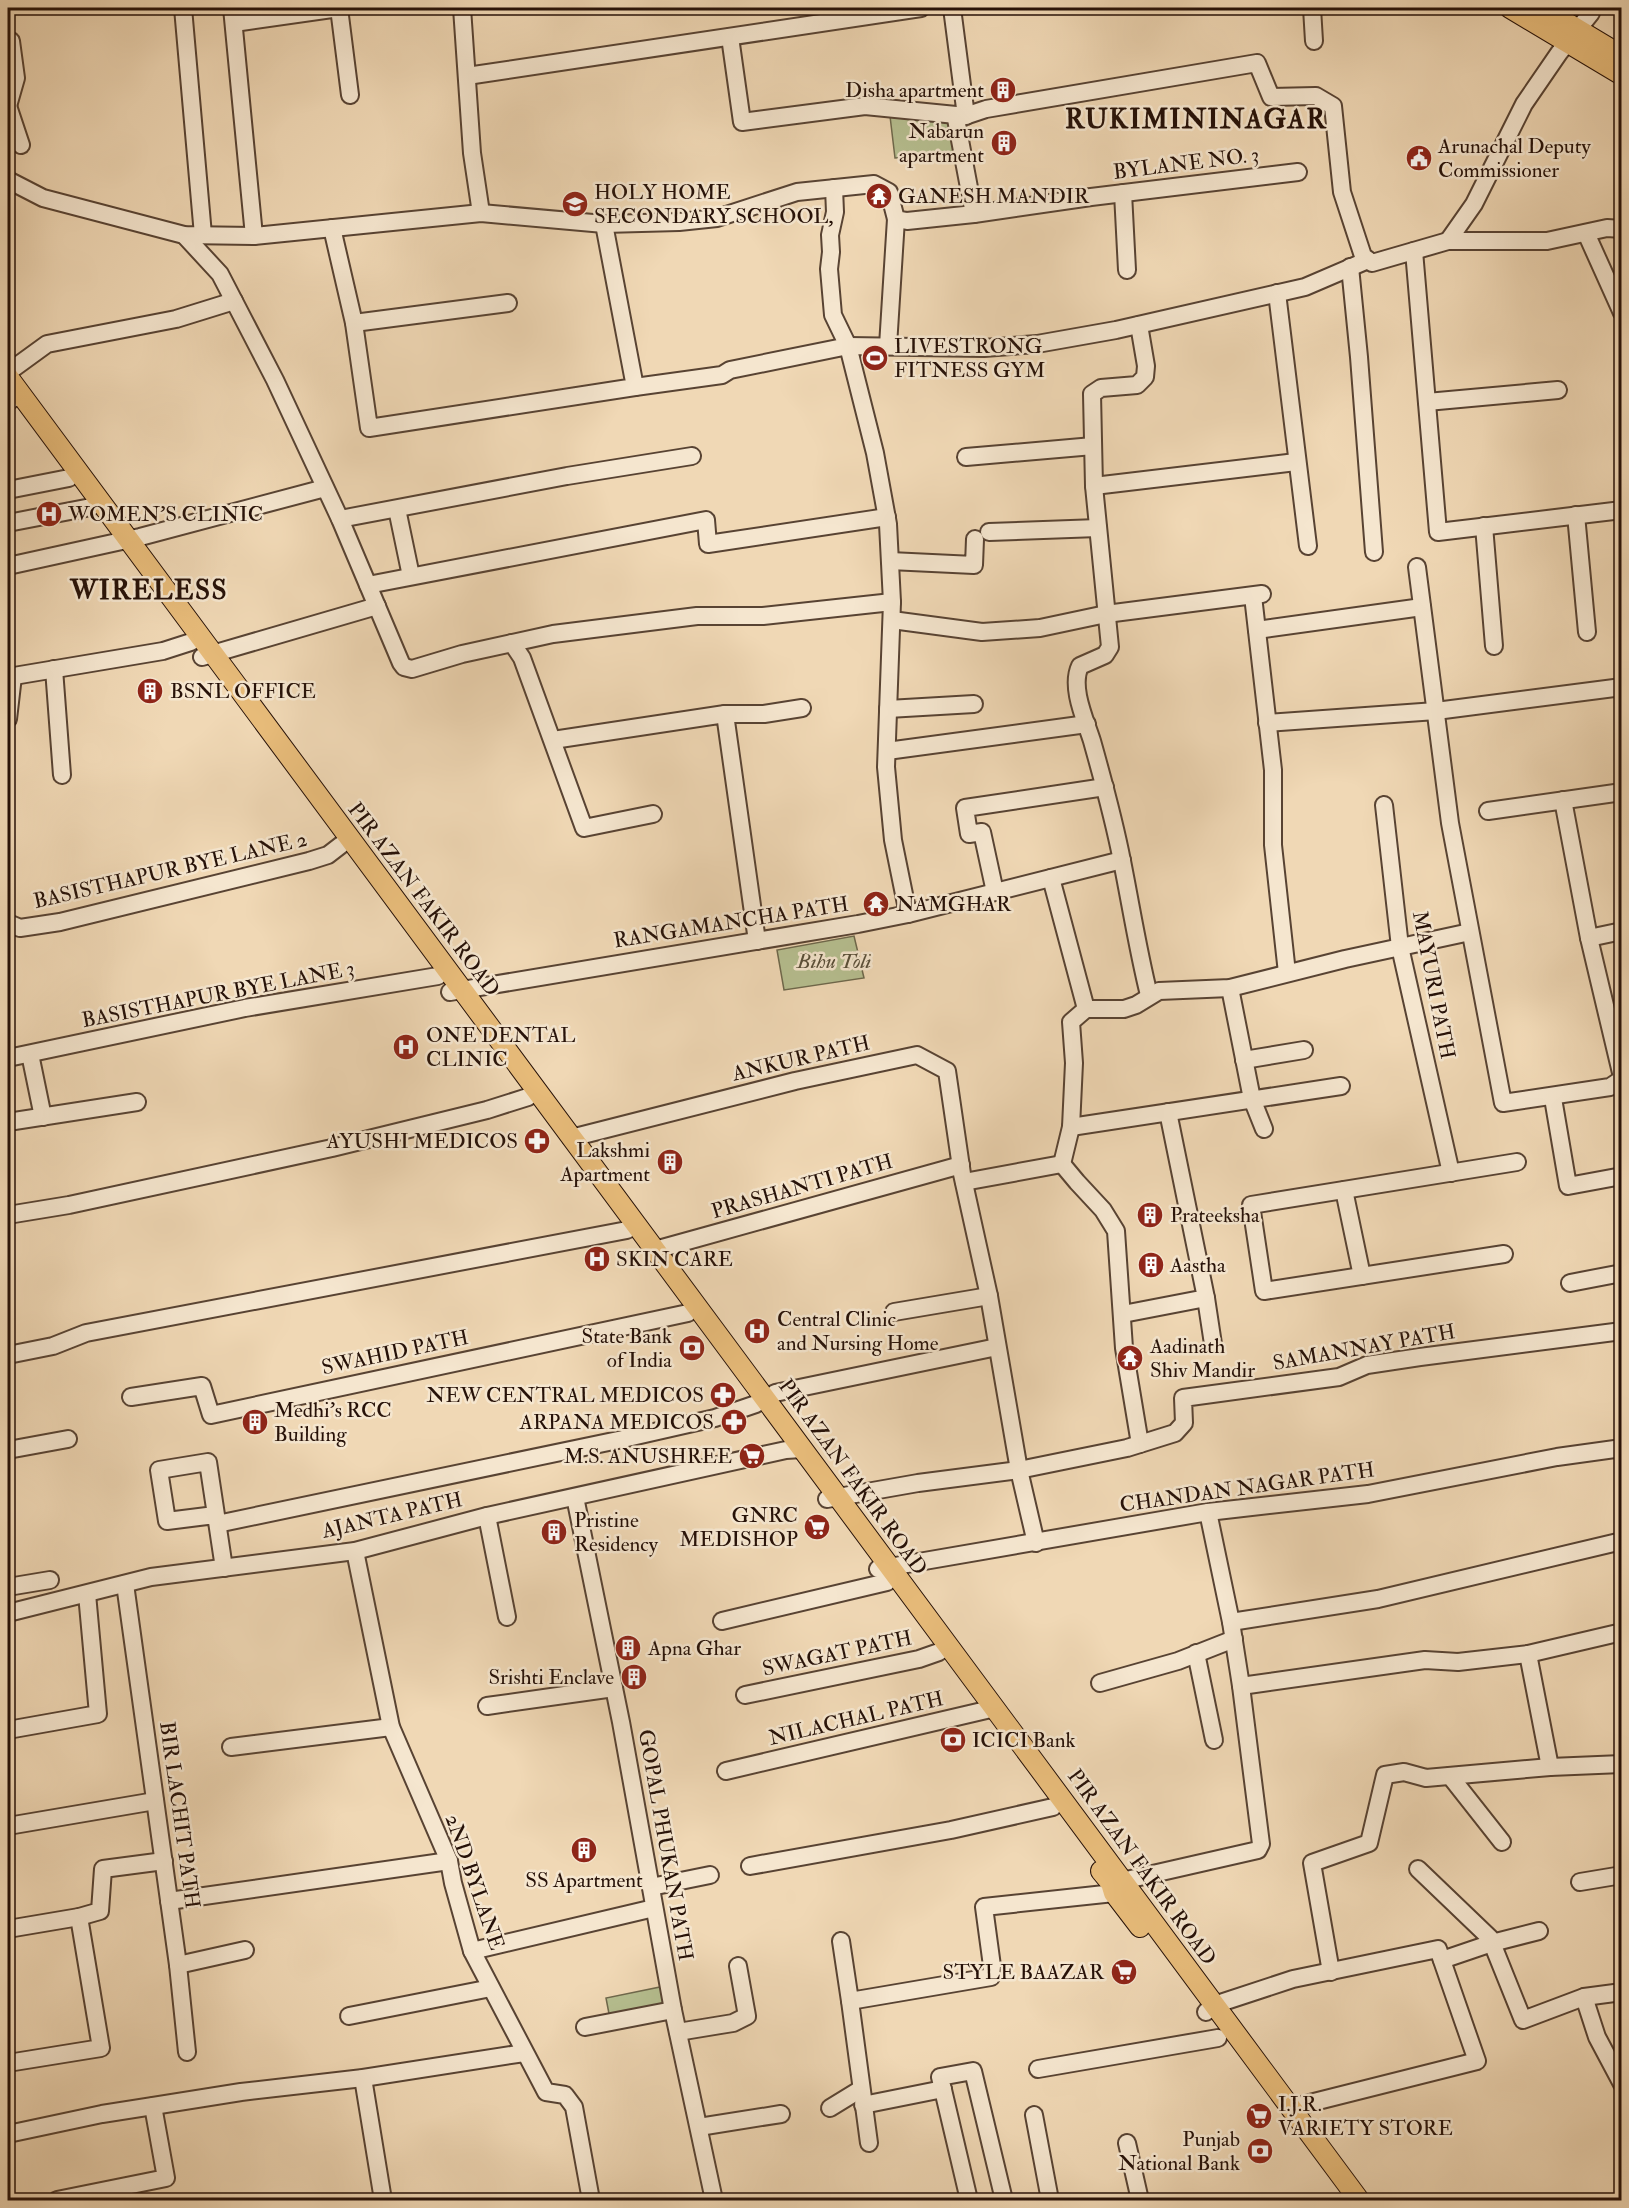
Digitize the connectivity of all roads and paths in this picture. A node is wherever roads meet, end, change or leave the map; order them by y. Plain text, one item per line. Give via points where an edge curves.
1 (183, 8) edge
2 (339, 8) edge
3 (462, 8) edge
4 (921, 8) edge
5 (952, 8) edge
6 (1312, 8) edge
7 (1510, 8) edge
8 (1542, 8) edge
9 (1591, 8) edge
10 (279, 12) edge
11 (233, 15) edge
12 (730, 37) junction
13 (1573, 37) junction
14 (11, 41) dead end
15 (1314, 41) dead end
16 (1622, 56) edge
17 (1622, 75) edge
18 (467, 76) junction
19 (350, 95) dead end
20 (8, 106) edge
21 (966, 116) junction
22 (21, 146) dead end
23 (1298, 172) dead end
24 (8, 180) edge
25 (834, 188) junction
26 (1123, 193) junction
27 (481, 213) junction
28 (974, 214) junction
29 (896, 219) junction
30 (603, 224) junction
31 (332, 228) junction
32 (1622, 228) edge
33 (1586, 232) junction
34 (184, 235) junction
35 (203, 235) junction
36 (254, 236) junction
37 (1448, 242) junction
38 (1414, 251) junction
39 (1368, 260) junction
40 (1350, 267) junction
41 (1127, 270) dead end
42 (1278, 293) junction
43 (234, 301) junction
44 (508, 303) dead end
45 (1622, 313) edge
46 (354, 323) junction
47 (1139, 325) junction
48 (848, 346) junction
49 (888, 346) junction
50 (11, 373) edge
51 (635, 387) junction
52 (1558, 390) dead end
53 (9, 398) edge
54 (1427, 402) junction
55 (1093, 446) junction
56 (692, 456) dead end
57 (966, 457) dead end
58 (1296, 462) junction
59 (69, 478) junction
60 (1094, 486) junction
61 (325, 488) junction
62 (8, 490) edge
63 (90, 507) junction
64 (397, 508) junction
65 (1622, 510) edge
66 (1576, 515) junction
67 (887, 517) junction
68 (340, 519) junction
69 (8, 523) edge
70 (1484, 526) junction
71 (1098, 528) junction
72 (128, 539) junction
73 (1308, 546) dead end
74 (1374, 552) dead end
75 (890, 561) junction
76 (8, 566) edge
77 (1417, 567) dead end
78 (411, 576) junction
79 (368, 585) junction
80 (892, 602) junction
81 (377, 606) junction
82 (1422, 607) junction
83 (1107, 614) junction
84 (892, 620) junction
85 (1257, 630) junction
86 (1587, 632) dead end
87 (512, 643) junction
88 (1494, 646) dead end
89 (202, 651) junction
90 (54, 669) junction
91 (10, 677) edge
92 (1622, 687) edge
93 (974, 704) dead end
94 (802, 708) dead end
95 (888, 709) junction
96 (1436, 711) junction
97 (725, 714) junction
98 (8, 719) edge
99 (1267, 723) junction
100 (1087, 724) junction
101 (553, 740) junction
102 (887, 751) junction
103 (62, 775) dead end
104 (1105, 787) junction
105 (1622, 792) edge
106 (1563, 800) junction
107 (1384, 805) dead end
108 (1488, 811) dead end
109 (653, 814) dead end
110 (341, 844) junction
111 (1122, 860) junction
112 (1051, 878) junction
113 (995, 892) junction
114 (908, 914) junction
115 (8, 922) edge
116 (1470, 932) junction
117 (1622, 932) edge
118 (1589, 938) junction
119 (757, 941) junction
120 (1400, 947) junction
121 (1287, 973) junction
122 (438, 976) junction
123 (1230, 988) junction
124 (456, 991) junction
125 (1149, 995) junction
126 (1086, 1009) junction
127 (1617, 1042) edge
128 (1304, 1050) dead end
129 (30, 1054) junction
130 (8, 1058) edge
131 (1244, 1060) junction
132 (1622, 1078) edge
133 (1341, 1086) dead end
134 (532, 1093) junction
135 (1252, 1100) junction
136 (136, 1102) dead end
137 (1554, 1104) dead end
138 (1168, 1112) junction
139 (43, 1117) junction
140 (8, 1122) edge
141 (1071, 1127) junction
142 (1264, 1129) dead end
143 (572, 1138) junction
144 (1517, 1162) dead end
145 (1062, 1164) junction
146 (961, 1165) junction
147 (1451, 1173) junction
148 (1622, 1176) edge
149 (964, 1182) junction
150 (1344, 1190) junction
151 (8, 1215) edge
152 (627, 1230) junction
153 (654, 1250) junction
154 (1504, 1254) dead end
155 (1622, 1273) edge
156 (1362, 1276) junction
157 (1570, 1283) dead end
158 (989, 1296) junction
159 (1206, 1298) junction
160 (894, 1312) dead end
161 (688, 1313) junction
162 (1123, 1314) junction
163 (1622, 1331) edge
164 (1213, 1344) dead end
165 (997, 1347) junction
166 (8, 1354) edge
167 (775, 1393) dead end
168 (131, 1397) dead end
169 (756, 1404) junction
170 (68, 1439) dead end
171 (1140, 1444) junction
172 (1622, 1448) edge
173 (8, 1450) edge
174 (793, 1450) junction
175 (1019, 1470) junction
176 (575, 1497) junction
177 (832, 1498) junction
178 (1208, 1512) junction
179 (487, 1516) junction
180 (1622, 1542) edge
181 (1036, 1543) junction
182 (355, 1551) junction
183 (224, 1568) junction
184 (884, 1572) junction
185 (50, 1580) dead end
186 (125, 1584) junction
187 (8, 1587) edge
188 (87, 1594) junction
189 (8, 1613) edge
190 (507, 1617) dead end
191 (722, 1621) dead end
192 (1232, 1631) junction
193 (1622, 1632) edge
194 (939, 1652) junction
195 (1196, 1653) junction
196 (1528, 1654) junction
197 (1100, 1683) dead end
198 (1241, 1686) junction
199 (614, 1688) junction
200 (745, 1695) dead end
201 (487, 1706) dead end
202 (989, 1709) junction
203 (392, 1727) junction
204 (8, 1730) edge
205 (1214, 1740) dead end
206 (231, 1747) dead end
207 (1622, 1764) edge
208 (1550, 1767) junction
209 (726, 1771) dead end
210 (1450, 1776) junction
211 (155, 1801) junction
212 (1058, 1804) junction
213 (8, 1826) edge
214 (1503, 1842) dead end
215 (164, 1861) junction
216 (449, 1861) junction
217 (750, 1866) dead end
218 (1418, 1869) dead end
219 (710, 1875) dead end
220 (1622, 1875) edge
221 (1580, 1882) dead end
222 (651, 1887) junction
223 (1118, 1887) junction
224 (169, 1901) junction
225 (654, 1908) junction
226 (79, 1917) junction
227 (8, 1929) edge
228 (1539, 1931) dead end
229 (841, 1941) dead end
230 (1492, 1944) junction
231 (245, 1950) dead end
232 (472, 1951) junction
233 (1442, 1960) junction
234 (178, 1965) junction
235 (738, 1966) dead end
236 (1331, 1972) junction
237 (491, 1988) junction
238 (1622, 1992) edge
239 (1584, 1997) junction
240 (850, 2001) junction
241 (1210, 2009) junction
242 (673, 2010) junction
243 (350, 2016) dead end
244 (585, 2027) dead end
245 (678, 2032) junction
246 (1218, 2038) dead end
247 (187, 2052) dead end
248 (524, 2053) junction
249 (8, 2063) edge
250 (1038, 2069) dead end
251 (363, 2078) junction
252 (1622, 2084) edge
253 (943, 2090) junction
254 (862, 2097) junction
255 (153, 2106) junction
256 (830, 2108) dead end
257 (1290, 2108) junction
258 (781, 2114) dead end
259 (1034, 2115) dead end
260 (699, 2127) junction
261 (8, 2134) edge
262 (869, 2143) dead end
263 (1127, 2143) dead end
264 (57, 2200) edge
265 (383, 2200) edge
266 (591, 2200) edge
267 (714, 2200) edge
268 (969, 2200) edge
269 (1004, 2200) edge
270 (1050, 2200) edge
271 (1140, 2200) edge
272 (1346, 2200) edge
273 (1359, 2200) edge

1 - 35 street
2 - 10 street
2 - 19 street
3 - 18 street
4 - 12 street
5 - 21 street
6 - 15 street
7 - 13 main road
8 - 13 main road
9 - 13 street
10 - 11 street
11 - 36 street
12 - 18 street
12 - 21 street via 742,122 866,106
13 - 16 main road
13 - 17 main road
13 - 37 street via 1524,104 1474,204
14 - 20 street via 16,78
18 - 27 street
20 - 22 street
21 - 28 street via 957,119
21 - 39 street via 986,109 1257,63 1271,97 1316,96 1333,106 1342,192 1363,256
23 - 26 street, BYLANE NO. 3
24 - 34 street via 43,198
25 - 29 street via 874,184 889,192
25 - 30 street via 797,192 717,218
25 - 48 street via 829,269 833,315
26 - 28 street, BYLANE NO. 3
26 - 41 street
27 - 30 street
27 - 31 street
28 - 29 street, BYLANE NO. 3
29 - 49 street
30 - 51 street
31 - 36 street
31 - 46 street
32 - 33 street
33 - 37 street via 1547,241
33 - 45 street
34 - 35 street
34 - 43 street via 220,274
35 - 36 street
37 - 38 street
38 - 39 street via 1372,263
38 - 54 street
39 - 40 street
40 - 42 street via 1305,287
40 - 74 street
42 - 47 street
42 - 58 street
43 - 50 street via 176,319 47,344
43 - 61 street
44 - 46 street
46 - 51 street via 369,428
47 - 49 street via 1037,344 984,348
47 - 55 street via 1145,377 1137,385 1101,388 1092,394
48 - 49 street
48 - 51 street via 730,370 722,375
48 - 67 street
50 - 72 main road, PIR AZAN FAKIR ROAD
52 - 54 street
53 - 59 main road, PIR AZAN FAKIR ROAD
54 - 70 street via 1438,532
55 - 57 street
55 - 60 street
56 - 64 street
58 - 60 street
58 - 73 street
59 - 62 street
59 - 63 main road, PIR AZAN FAKIR ROAD
60 - 71 street
61 - 68 street
61 - 72 street
63 - 69 street
63 - 72 main road, PIR AZAN FAKIR ROAD
64 - 68 street
64 - 78 street
65 - 66 street
66 - 70 street
66 - 86 street
67 - 75 street
67 - 78 street via 708,544 706,520
68 - 79 street
70 - 88 street
71 - 75 street via 982,536 974,565
71 - 83 street
72 - 76 street
72 - 89 main road, PIR AZAN FAKIR ROAD via 149,590
75 - 80 street
77 - 82 street
78 - 79 street
79 - 81 street
80 - 84 street
80 - 87 street via 763,616 697,616
81 - 87 street via 404,667 412,669
81 - 89 street
82 - 85 street
82 - 96 street
83 - 84 street via 1040,628 982,632
83 - 85 street via 1259,595
83 - 100 street via 1110,647 1105,655 1080,666 1076,675
84 - 95 street
85 - 99 street
87 - 101 street via 522,658
89 - 90 street via 163,651
89 - 110 main road, PIR AZAN FAKIR ROAD
89 - 124 main road, PIR AZAN FAKIR ROAD
90 - 91 street
90 - 103 street
91 - 98 street
92 - 96 street
93 - 95 street
94 - 97 street via 764,714
95 - 102 street
96 - 99 street
96 - 116 street via 1450,823
97 - 101 street
97 - 119 street
99 - 121 street via 1273,770 1273,845
100 - 102 street
100 - 104 street
101 - 109 street via 584,828
102 - 114 street via 893,840
104 - 111 street
104 - 113 street via 965,808 969,834 982,832
105 - 106 street
106 - 108 street
106 - 118 street
107 - 120 street, MAYURI PATH
110 - 115 street, BASISTHAPUR BYE LANE 2 via 328,855 309,861 60,922 20,928
110 - 122 main road, PIR AZAN FAKIR ROAD
111 - 112 street, RANGAMANCHA PATH
111 - 125 street
112 - 113 street, RANGAMANCHA PATH
112 - 126 street
113 - 114 street, RANGAMANCHA PATH
114 - 119 street, RANGAMANCHA PATH
116 - 120 street
116 - 132 street via 1503,1103 1610,1087
117 - 118 street
118 - 127 street
119 - 124 street, RANGAMANCHA PATH
120 - 121 street
120 - 147 street, MAYURI PATH
121 - 123 street
122 - 124 main road, PIR AZAN FAKIR ROAD
122 - 129 street, BASISTHAPUR BYE LANE 3 via 245,1008
123 - 125 street via 1159,991
123 - 131 street
124 - 134 main road, PIR AZAN FAKIR ROAD
125 - 126 street via 1124,1009
126 - 141 street via 1071,1023
127 - 132 street
128 - 131 street
129 - 130 street, BASISTHAPUR BYE LANE 3
129 - 139 street
131 - 135 street
133 - 135 street
134 - 143 main road, PIR AZAN FAKIR ROAD
134 - 151 street via 487,1110 332,1148
134 - 152 main road, PIR AZAN FAKIR ROAD
135 - 138 street
135 - 142 street
136 - 139 street
137 - 148 street via 1569,1186
138 - 141 street
138 - 159 street
139 - 140 street
141 - 145 street
143 - 146 street, ANKUR PATH via 795,1081 917,1055 947,1071
143 - 153 main road, PIR AZAN FAKIR ROAD
144 - 147 street
145 - 149 street
145 - 162 street via 1104,1210 1116,1231
146 - 149 street
146 - 153 street, PRASHANTI PATH
147 - 150 street
149 - 158 street
150 - 156 street
150 - 156 street via 1251,1205 1264,1290
152 - 161 main road, PIR AZAN FAKIR ROAD
152 - 166 street via 86,1333 53,1346
153 - 174 main road, PIR AZAN FAKIR ROAD
154 - 156 street
155 - 157 street
158 - 160 street
158 - 165 street
159 - 162 street
159 - 164 street
161 - 168 street, SWAHID PATH via 211,1414 202,1386
161 - 169 main road, PIR AZAN FAKIR ROAD
162 - 171 street via 1124,1348
163 - 171 street, SAMANNAY PATH via 1367,1365 1339,1377 1183,1398 1184,1423 1175,1433
165 - 167 street
165 - 175 street
169 - 174 main road, PIR AZAN FAKIR ROAD
169 - 183 street via 715,1418 623,1439 218,1519
170 - 173 street
171 - 175 street, SAMANNAY PATH
172 - 178 street, CHANDAN NAGAR PATH via 1368,1494
174 - 176 street, AJANTA PATH
174 - 177 main road, PIR AZAN FAKIR ROAD
175 - 177 street, SAMANNAY PATH
175 - 181 street
176 - 179 street, AJANTA PATH
176 - 199 street, GOPAL PHUKAN PATH
177 - 184 main road, PIR AZAN FAKIR ROAD
178 - 181 street, CHANDAN NAGAR PATH
178 - 192 street
179 - 182 street, AJANTA PATH
179 - 190 street
180 - 192 street
181 - 184 street, CHANDAN NAGAR PATH
182 - 183 street, AJANTA PATH
182 - 203 street, 2ND BYLANE
183 - 186 street, AJANTA PATH
184 - 191 street, CHANDAN NAGAR PATH
184 - 194 main road, PIR AZAN FAKIR ROAD
184 - 202 main road, PIR AZAN FAKIR ROAD
185 - 187 street
186 - 188 street, AJANTA PATH
186 - 211 street, BIR LACHIT PATH
188 - 189 street, AJANTA PATH
188 - 204 street via 98,1714
192 - 195 street
192 - 198 street
193 - 196 street
194 - 200 street, SWAGAT PATH
194 - 202 main road, PIR AZAN FAKIR ROAD
195 - 197 street
195 - 205 street
196 - 198 street via 1458,1662 1425,1660
196 - 208 street
198 - 223 street via 1261,1844 1258,1850
199 - 201 street
199 - 222 street, GOPAL PHUKAN PATH
202 - 209 street, NILACHAL PATH
202 - 212 main road, PIR AZAN FAKIR ROAD
203 - 206 street
203 - 216 street, 2ND BYLANE
207 - 208 street
208 - 210 street
210 - 214 street
210 - 236 street via 1426,1778 1404,1772 1385,1775 1369,1843 1312,1863
211 - 213 street
211 - 215 street, BIR LACHIT PATH
212 - 217 street via 951,1830
212 - 223 main road, PIR AZAN FAKIR ROAD via 1111,1883
215 - 224 street, BIR LACHIT PATH
215 - 226 street via 103,1869 100,1911
216 - 224 street
216 - 232 street, 2ND BYLANE
218 - 230 street via 1467,1914
219 - 222 street
220 - 221 street
222 - 225 street, GOPAL PHUKAN PATH
223 - 240 street via 984,1907 991,1977
223 - 241 main road, PIR AZAN FAKIR ROAD
224 - 234 street, BIR LACHIT PATH
225 - 232 street
225 - 242 street, GOPAL PHUKAN PATH
226 - 227 street
226 - 249 street via 101,2048
228 - 230 street
229 - 240 street
230 - 233 street
230 - 239 street via 1523,2020
231 - 234 street
232 - 237 street, 2ND BYLANE
233 - 236 street via 1438,1948
233 - 257 street via 1477,2061
234 - 247 street, BIR LACHIT PATH
235 - 245 street via 747,2016 733,2023
236 - 241 street via 1293,1980
237 - 243 street
237 - 248 street, 2ND BYLANE
238 - 239 street
239 - 252 street via 1597,2037
240 - 254 street
241 - 257 main road, PIR AZAN FAKIR ROAD
241 - 272 main road, PIR AZAN FAKIR ROAD
242 - 244 street
242 - 245 street, GOPAL PHUKAN PATH
245 - 260 street, GOPAL PHUKAN PATH
246 - 250 street
248 - 251 street
248 - 266 street, 2ND BYLANE via 546,2092 565,2095 574,2106
251 - 255 street
251 - 265 street
253 - 254 street
253 - 268 street
253 - 269 street via 940,2077 973,2071
254 - 256 street
254 - 262 street
255 - 261 street
255 - 264 street via 166,2178
257 - 273 main road, PIR AZAN FAKIR ROAD
258 - 260 street
259 - 270 street
260 - 267 street, GOPAL PHUKAN PATH
263 - 271 street

